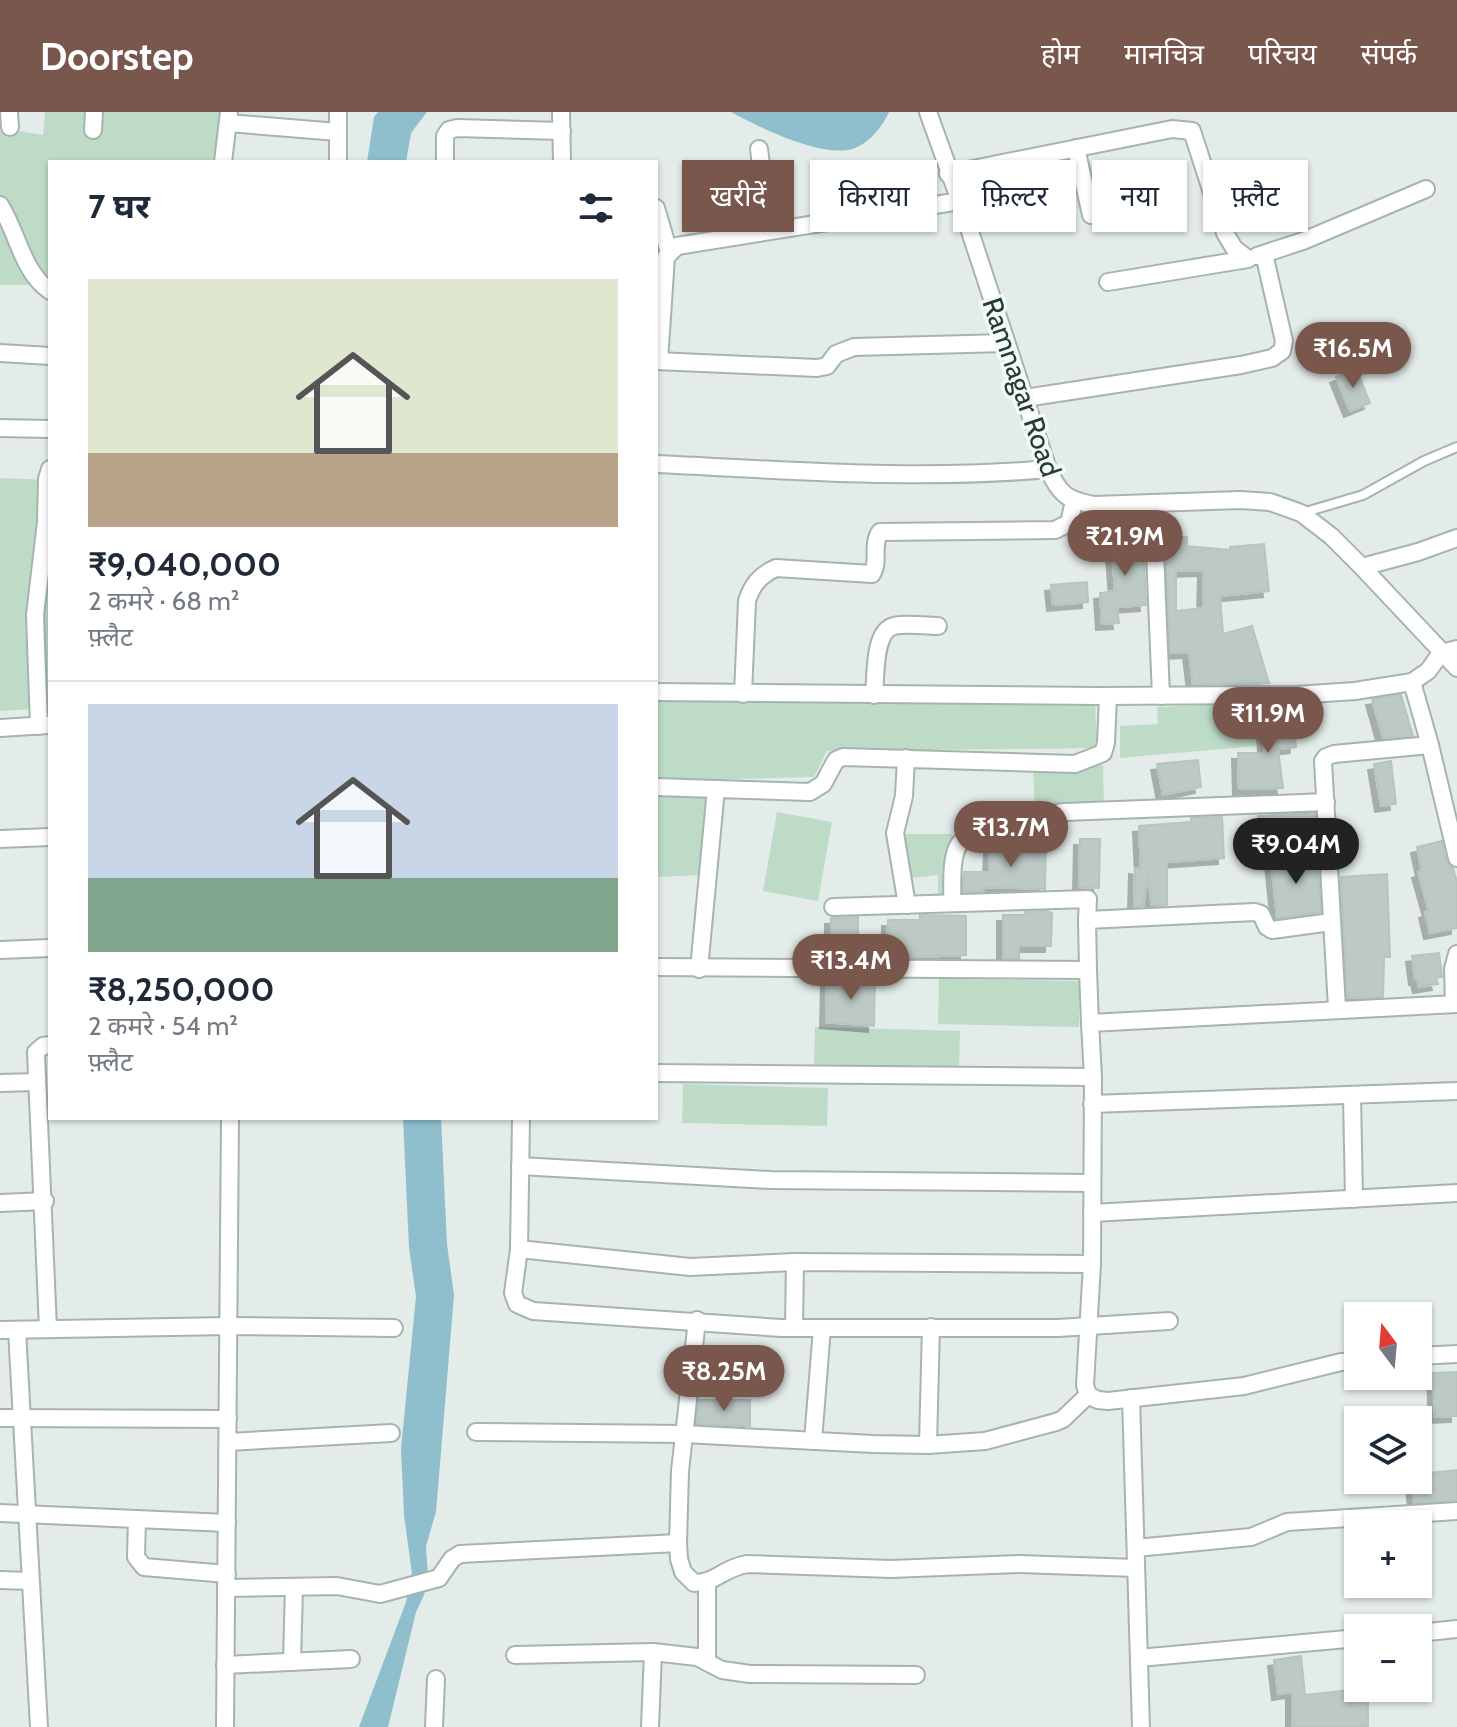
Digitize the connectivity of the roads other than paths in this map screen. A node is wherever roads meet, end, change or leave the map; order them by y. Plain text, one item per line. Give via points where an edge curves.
1 (94, 112) edge
2 (338, 112) edge
3 (561, 112) edge
4 (928, 112) edge
5 (228, 117) edge
6 (281, 120) edge
7 (93, 130) dead end
8 (562, 131) junction
9 (338, 132) junction
10 (1076, 148) junction
11 (759, 149) dead end
12 (223, 160) edge
13 (338, 160) edge
14 (445, 160) edge
15 (562, 160) edge
16 (760, 160) edge
17 (948, 174) junction
18 (953, 185) edge
19 (1426, 189) dead end
20 (953, 202) edge
21 (0, 205) edge
22 (658, 215) edge
23 (1091, 215) dead end
24 (794, 226) edge
25 (756, 232) edge
26 (970, 232) edge
27 (669, 252) junction
28 (1256, 257) junction
29 (1108, 282) dead end
30 (660, 283) edge
31 (48, 290) edge
32 (658, 335) edge
33 (1005, 343) junction
34 (0, 353) edge
35 (48, 356) edge
36 (658, 361) edge
37 (1025, 398) junction
38 (0, 428) edge
39 (48, 429) edge
40 (1457, 447) edge
41 (658, 464) edge
42 (1048, 469) junction
43 (48, 476) edge
44 (1074, 501) junction
45 (1153, 504) junction
46 (1301, 513) junction
47 (1457, 538) edge
48 (1362, 567) junction
49 (938, 626) dead end
50 (1449, 651) edge
51 (1457, 668) edge
52 (1412, 682) junction
53 (658, 692) edge
54 (743, 694) junction
55 (874, 695) junction
56 (1108, 696) junction
57 (1161, 696) junction
58 (44, 726) edge
59 (0, 728) edge
60 (1430, 745) junction
61 (906, 758) junction
62 (658, 787) edge
63 (716, 789) junction
64 (1326, 802) junction
65 (48, 837) edge
66 (0, 839) edge
67 (1457, 858) edge
68 (952, 903) junction
69 (907, 905) junction
70 (833, 907) dead end
71 (1087, 920) junction
72 (1331, 922) junction
73 (48, 948) edge
74 (0, 950) edge
75 (1457, 954) edge
76 (658, 967) edge
77 (699, 969) junction
78 (1088, 970) junction
79 (1456, 1004) edge
80 (1337, 1008) junction
81 (1090, 1023) junction
82 (48, 1045) edge
83 (658, 1073) edge
84 (1093, 1077) junction
85 (37, 1082) junction
86 (0, 1083) edge
87 (1457, 1091) edge
88 (1352, 1095) junction
89 (1092, 1104) junction
90 (230, 1120) edge
91 (521, 1120) edge
92 (520, 1166) junction
93 (1092, 1183) junction
94 (1457, 1193) edge
95 (1354, 1199) junction
96 (45, 1201) junction
97 (0, 1203) edge
98 (1092, 1213) junction
99 (519, 1249) junction
100 (795, 1262) junction
101 (1092, 1264) junction
102 (697, 1320) junction
103 (1169, 1321) dead end
104 (229, 1326) junction
105 (1087, 1326) junction
106 (931, 1327) junction
107 (394, 1328) dead end
108 (794, 1328) junction
109 (822, 1328) junction
110 (48, 1329) junction
111 (8, 1330) edge
112 (1457, 1354) edge
113 (1432, 1355) edge
114 (1344, 1362) edge
115 (1088, 1395) junction
116 (1131, 1398) junction
117 (0, 1418) edge
118 (22, 1418) junction
119 (228, 1419) junction
120 (476, 1432) dead end
121 (391, 1433) dead end
122 (684, 1434) junction
123 (813, 1441) junction
124 (228, 1442) junction
125 (928, 1445) junction
126 (1457, 1511) edge
127 (0, 1513) edge
128 (27, 1513) junction
129 (137, 1519) junction
130 (227, 1523) junction
131 (678, 1543) junction
132 (1136, 1548) junction
133 (1136, 1568) junction
134 (0, 1580) edge
135 (30, 1581) junction
136 (226, 1581) junction
137 (707, 1583) junction
138 (294, 1587) junction
139 (1457, 1629) edge
140 (1432, 1632) edge
141 (1344, 1639) edge
142 (653, 1652) junction
143 (515, 1655) dead end
144 (1139, 1658) junction
145 (351, 1659) dead end
146 (292, 1662) junction
147 (707, 1662) junction
148 (225, 1665) junction
149 (916, 1675) dead end
150 (436, 1679) dead end
151 (39, 1727) edge
152 (225, 1727) edge
153 (434, 1727) edge
154 (650, 1727) edge
155 (1141, 1727) edge

1 - 7 street
2 - 9 street
3 - 8 street
4 - 17 street, Ramnagar Road
5 - 6 street
5 - 12 street
6 - 9 street
8 - 14 street via 457,128 445,136
8 - 15 street
9 - 13 street
10 - 17 street
10 - 23 street
10 - 28 street via 1172,129 1192,131 1225,233 1234,248
11 - 16 street
17 - 18 street, Ramnagar Road
19 - 28 street
20 - 24 street
21 - 31 street via 28,266
22 - 27 street
25 - 27 street via 690,242
26 - 33 street, Ramnagar Road
27 - 30 street
28 - 29 street
28 - 37 street via 1284,341 1282,351 1272,358
30 - 32 street
33 - 36 street via 854,347 817,368
33 - 37 street, Ramnagar Road
34 - 35 street
37 - 42 street, Ramnagar Road
38 - 39 street
40 - 46 lane via 1363,495
41 - 42 street via 992,474
42 - 44 street, Ramnagar Road via 1062,494
43 - 58 street via 35,615
44 - 45 street, Ramnagar Road
44 - 54 street via 1069,523 1055,530 880,532 872,574 776,568 765,572 747,601
45 - 46 street, Ramnagar Road via 1240,500 1270,502
45 - 57 street
46 - 48 street, Ramnagar Road
47 - 48 street
48 - 50 street, Ramnagar Road
49 - 55 street via 893,626 884,631
50 - 51 street, Ramnagar Road
50 - 52 street
52 - 57 street via 1355,691
52 - 60 street
53 - 54 street
54 - 55 street
55 - 56 street
56 - 57 street
56 - 61 street via 1103,753 1075,764
58 - 59 street
60 - 64 street via 1326,757
60 - 67 street
61 - 63 street via 843,757 810,792
61 - 69 street via 895,841
62 - 63 street
63 - 77 street
64 - 68 street via 1034,816 960,842
64 - 72 street
65 - 66 street
68 - 69 street
68 - 71 street via 1088,899
69 - 70 street
71 - 72 street via 1255,912 1272,930
71 - 78 street
72 - 80 street
73 - 74 street
75 - 79 street
76 - 77 street
77 - 78 street
78 - 81 street
79 - 80 street
80 - 81 street
81 - 84 street
82 - 85 street via 36,1052
83 - 84 street
84 - 89 street
85 - 86 street
85 - 96 street
87 - 88 street
88 - 89 street
88 - 95 street
89 - 93 street
90 - 104 street
91 - 92 street
92 - 93 street via 770,1180
92 - 99 street
93 - 98 street
94 - 95 street
95 - 98 street
96 - 97 street
96 - 110 street
98 - 101 street
99 - 100 street via 690,1267
99 - 102 street via 513,1293 517,1304 533,1311
100 - 101 street
100 - 108 street
101 - 105 street
102 - 108 street
102 - 122 street
103 - 105 street
104 - 107 street
104 - 110 street
104 - 119 street
105 - 106 street
105 - 115 street
106 - 109 street
106 - 125 street
108 - 109 street
109 - 123 street
110 - 111 street
111 - 118 street
112 - 113 street
114 - 116 street via 1244,1386
115 - 116 street via 1108,1401
115 - 125 street via 1056,1422 985,1441
116 - 132 street
117 - 118 street
118 - 119 street
118 - 128 street
119 - 124 street
120 - 122 street
121 - 124 street
122 - 123 street
122 - 131 street
123 - 125 street
124 - 130 street
126 - 132 street via 1287,1522 1251,1537
127 - 128 street
128 - 129 street
128 - 135 street
129 - 130 street
129 - 136 street via 136,1557 144,1567
130 - 136 street
131 - 137 street via 683,1572 694,1583
131 - 138 street via 469,1553 452,1559 439,1578 380,1594 337,1586
132 - 133 street
133 - 137 street via 747,1564 730,1567
133 - 144 street
134 - 135 street
135 - 151 street
136 - 138 street
136 - 148 street
137 - 147 street
138 - 146 street
139 - 140 street
141 - 144 street
142 - 143 street
142 - 147 street
142 - 154 street
144 - 155 street
145 - 146 street
146 - 148 street
147 - 149 street via 750,1674
148 - 152 street
150 - 153 street

